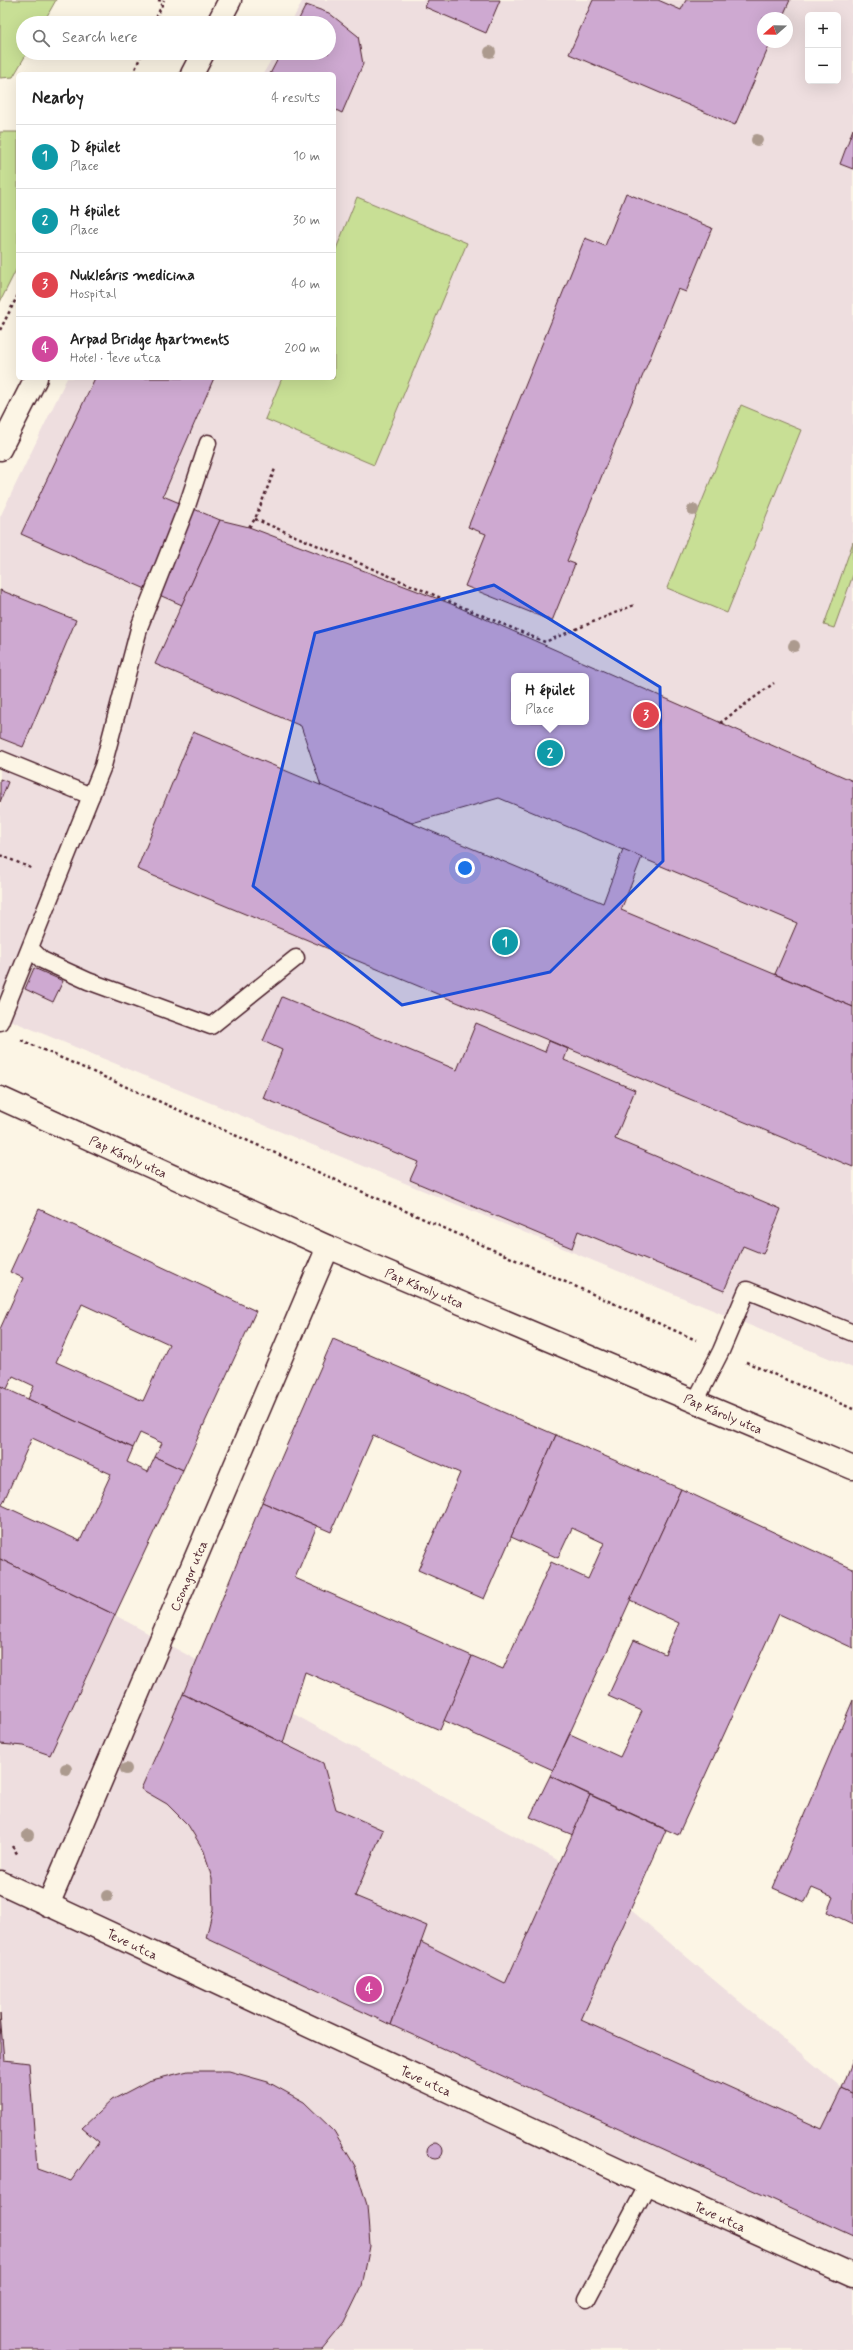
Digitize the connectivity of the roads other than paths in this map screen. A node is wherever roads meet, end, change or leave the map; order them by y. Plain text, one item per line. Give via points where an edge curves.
1 (230, 0) edge
2 (222, 16) edge
3 (199, 60) edge
4 (193, 72) edge
5 (35, 380) edge
6 (208, 443) dead end
7 (1, 446) edge
8 (0, 759) edge
9 (91, 796) junction
10 (31, 949) junction
11 (296, 958) dead end
12 (0, 1022) edge
13 (0, 1098) edge
14 (328, 1247) junction
15 (853, 1334) edge
16 (695, 1402) junction
17 (853, 1468) edge
18 (0, 1882) edge
19 (48, 1905) junction
20 (648, 2184) junction
21 (853, 2276) edge
22 (587, 2299) dead end

1 - 2 street
3 - 4 street
5 - 7 street
6 - 9 lane via 187,506 140,625 103,766
8 - 9 lane
9 - 10 lane
10 - 11 lane via 42,960 62,969 210,1026
10 - 12 lane
13 - 14 street, Pap Károly utca
14 - 16 street, Pap Károly utca
14 - 19 street, Csongor utca
15 - 16 lane via 747,1290 721,1352
16 - 17 street, Pap Károly utca
18 - 19 street, Teve utca
19 - 20 street, Teve utca
20 - 21 street, Teve utca
20 - 22 lane

